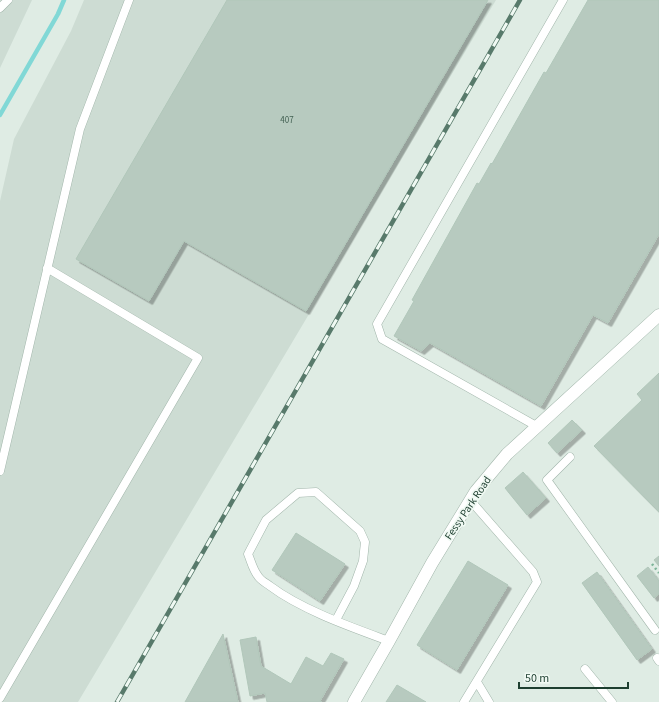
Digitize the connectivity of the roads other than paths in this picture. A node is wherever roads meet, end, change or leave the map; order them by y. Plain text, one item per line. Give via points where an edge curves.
1 (8, 0) edge
2 (129, 0) edge
3 (563, 0) edge
4 (0, 8) edge
5 (47, 268) junction
6 (659, 315) edge
7 (538, 427) junction
8 (570, 457) dead end
9 (0, 471) edge
10 (470, 500) junction
11 (336, 620) junction
12 (655, 630) dead end
13 (389, 641) junction
14 (585, 669) dead end
15 (477, 682) junction
16 (0, 698) edge
17 (354, 702) edge
18 (464, 702) edge
19 (489, 702) edge
20 (612, 702) edge

1 - 4 lane
2 - 5 lane via 80,129
3 - 7 lane via 377,324 382,339
5 - 9 lane
5 - 16 lane via 198,358
6 - 7 street, Fessy Park Road
7 - 10 street, Fessy Park Road via 507,454
8 - 12 lane via 547,480
10 - 13 street, Fessy Park Road
10 - 15 lane via 533,572 537,582
11 - 11 lane via 298,603 258,577 248,554 266,520 298,493 316,492 360,531 365,542 363,561 354,586
11 - 13 lane
13 - 17 street, Fessy Park Road
14 - 20 lane
15 - 18 lane
15 - 19 lane

